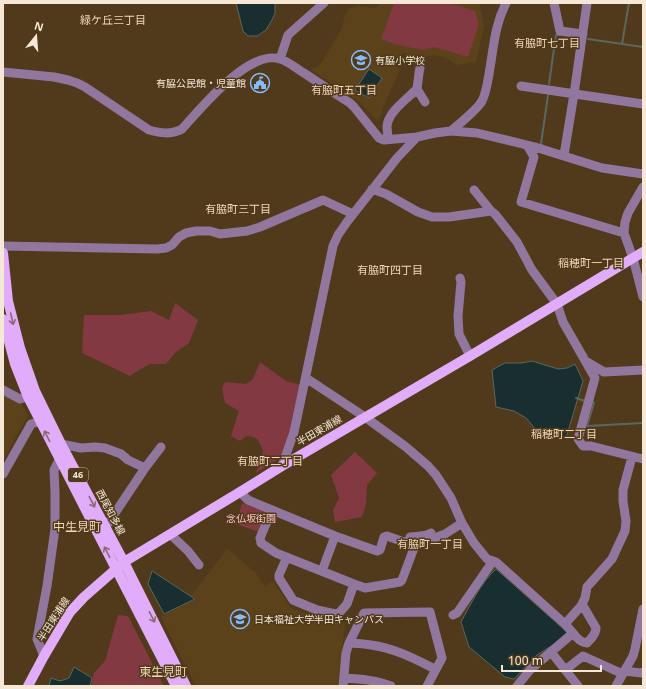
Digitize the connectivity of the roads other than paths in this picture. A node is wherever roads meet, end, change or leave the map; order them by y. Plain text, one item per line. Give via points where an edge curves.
1 (324, 3) edge
2 (506, 3) edge
3 (554, 3) edge
4 (587, 3) edge
5 (583, 34) junction
6 (280, 59) junction
7 (420, 68) dead end
8 (3, 72) edge
9 (520, 86) dead end
10 (418, 89) junction
11 (574, 94) junction
12 (425, 102) dead end
13 (643, 104) edge
14 (451, 131) junction
15 (417, 137) junction
16 (388, 139) junction
17 (527, 145) junction
18 (564, 153) junction
19 (643, 174) edge
20 (643, 187) edge
21 (372, 189) junction
22 (474, 190) dead end
23 (491, 211) junction
24 (353, 214) junction
25 (624, 233) junction
26 (3, 246) edge
27 (643, 252) edge
28 (3, 253) edge
29 (633, 258) junction
30 (460, 278) dead end
31 (643, 297) edge
32 (556, 304) junction
33 (3, 319) edge
34 (470, 356) junction
35 (586, 362) junction
36 (643, 370) edge
37 (306, 378) junction
38 (3, 390) edge
39 (28, 398) junction
40 (365, 417) junction
41 (39, 422) junction
42 (61, 444) junction
43 (161, 447) dead end
44 (632, 457) junction
45 (643, 459) edge
46 (59, 460) junction
47 (282, 466) junction
48 (145, 468) junction
49 (3, 474) edge
50 (240, 492) junction
51 (272, 510) junction
52 (462, 523) junction
53 (105, 528) junction
54 (434, 531) dead end
55 (170, 534) junction
56 (335, 536) junction
57 (411, 545) junction
58 (287, 557) junction
59 (492, 561) junction
60 (124, 562) junction
61 (199, 565) dead end
62 (116, 569) junction
63 (322, 571) junction
64 (354, 584) junction
65 (582, 604) junction
66 (643, 609) edge
67 (453, 615) dead end
68 (565, 624) junction
69 (573, 633) junction
70 (349, 643) junction
71 (551, 652) junction
72 (44, 656) junction
73 (435, 669) junction
74 (565, 670) junction
75 (643, 672) edge
76 (623, 673) junction
77 (343, 682) edge
78 (28, 686) edge
79 (176, 686) edge
80 (186, 686) edge
81 (391, 686) edge
82 (427, 686) edge
83 (517, 686) edge
84 (578, 686) edge
85 (616, 686) edge

1 - 6 street via 288,35
2 - 14 street via 496,29 486,90 481,102
3 - 5 street via 560,31
4 - 5 street
5 - 11 street
6 - 8 street via 261,60 243,69 182,129 178,132 165,133 149,130 85,87 68,80
6 - 16 street via 350,103 379,138
7 - 10 street
9 - 11 street
10 - 12 street
10 - 16 street via 388,120
11 - 13 street
11 - 18 street
14 - 15 street
14 - 17 street via 485,134
15 - 16 street
15 - 21 street
17 - 18 street
17 - 25 street via 534,157 521,202
18 - 19 street via 602,168
20 - 25 street via 628,213
21 - 23 street via 432,217
21 - 24 street
22 - 23 street
23 - 32 street via 517,242 532,270
24 - 26 street via 323,200 247,231 220,234 196,231 186,233 166,248 157,249
24 - 37 street via 333,246
25 - 29 street
27 - 29 main road, 半田東浦線
28 -> 42 main road, 西尾知多線 / 46 via 8,301 20,348 35,391
29 - 31 street
29 - 32 main road, 半田東浦線
30 - 34 street via 459,334
32 - 34 main road, 半田東浦線
32 - 35 street via 563,322
33 - 39 main road, 46 via 15,364
34 - 40 main road, 半田東浦線
35 - 36 street via 604,372
35 - 44 street via 595,378 578,439 583,446
37 - 40 street
37 - 47 street via 294,432
38 - 39 street via 20,399
39 - 41 main road, 46
40 - 47 main road, 半田東浦線
40 - 52 street via 428,466 451,498
46 -> 41 main road, 46
41 - 49 street via 30,426
42 - 48 street via 81,448 105,448
42 -> 53 main road, 西尾知多線 / 46
43 - 48 street
44 - 45 street
44 - 65 street via 623,490 625,530 612,559 587,587
62 -> 46 main road, 46
46 - 72 street via 54,470 55,529 37,639
47 - 50 main road, 半田東浦線
48 - 53 street
50 - 51 street via 248,500
50 - 55 main road, 半田東浦線
51 - 56 street
51 - 58 street via 260,538 261,543
52 - 57 street via 445,534
52 - 59 street via 474,543 487,559
53 - 60 main road, 西尾知多線 / 46
54 - 57 street via 429,535 410,537
55 - 60 main road, 半田東浦線
55 - 61 street
56 - 57 street via 377,551 387,536
56 - 63 street
57 - 64 street via 400,582 365,588
58 - 63 street
58 - 64 street via 279,578 293,600 317,610 339,613 347,604
59 - 67 street via 457,613
59 - 68 street
60 - 62 main road, 半田東浦線
60 -> 80 main road, 西尾知多線 / 46
62 - 72 main road, 半田東浦線 via 70,612
62 - 79 main road, 46
63 - 64 street
65 - 68 street
65 - 69 street via 596,631 587,643
66 - 76 street via 633,656
68 - 69 street
69 - 71 street
70 - 73 street via 393,650
70 - 73 street via 364,613 430,612 442,658
70 - 77 street
71 - 74 street
71 - 83 street via 530,670
72 - 78 main road, 半田東浦線
73 - 82 street
74 - 76 street via 583,656
74 - 84 street
75 - 76 street
76 - 85 street
77 - 81 street via 367,680

